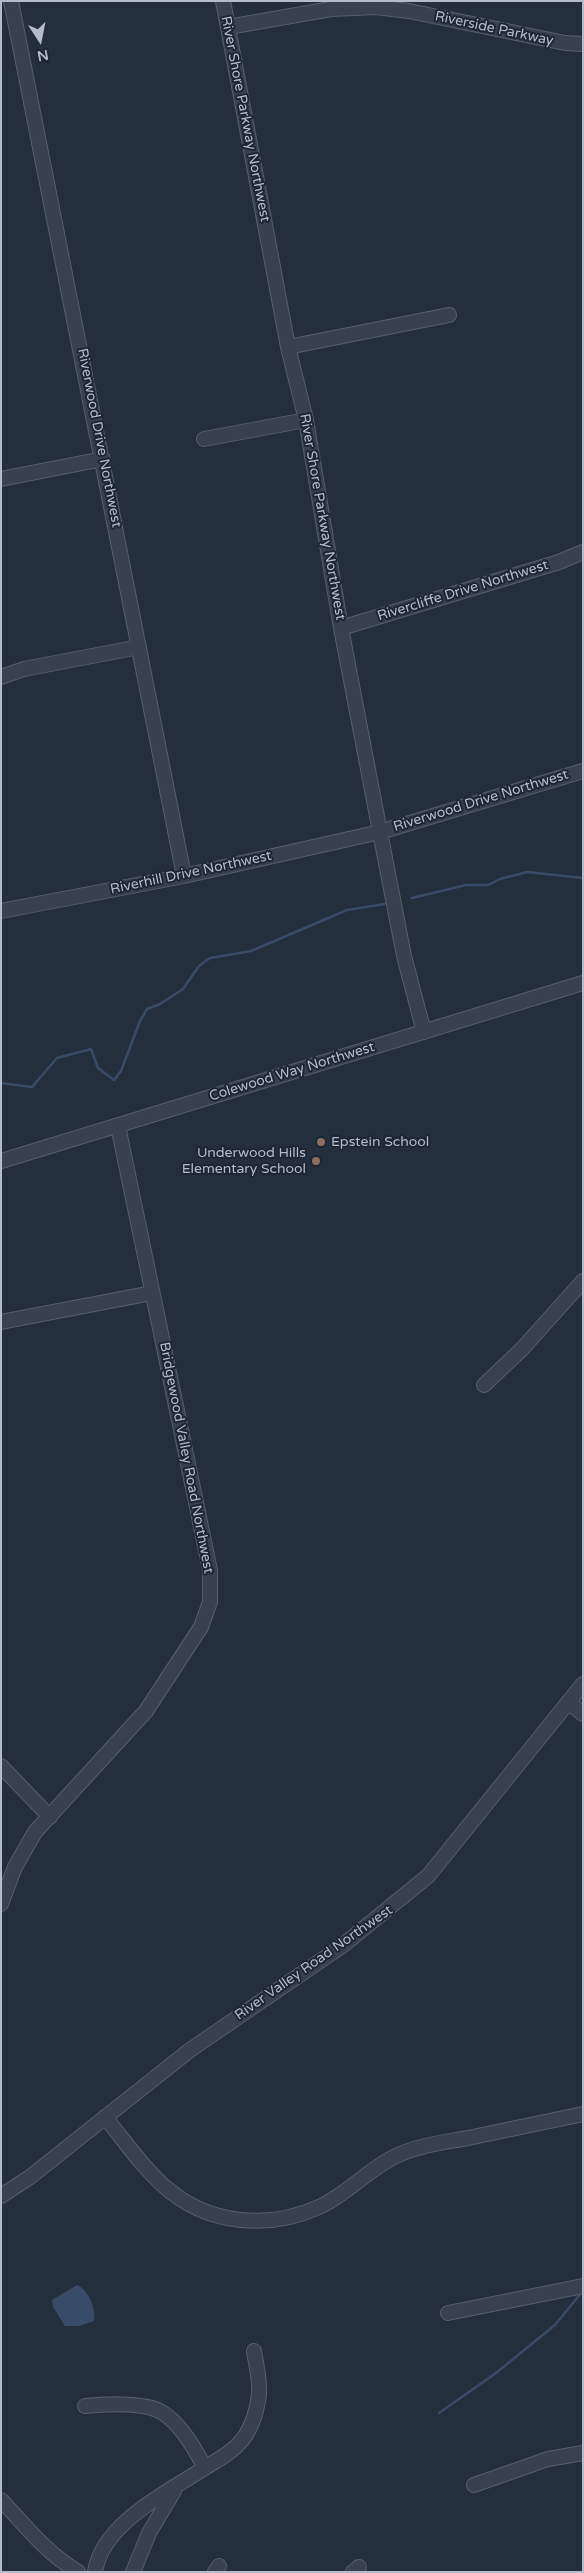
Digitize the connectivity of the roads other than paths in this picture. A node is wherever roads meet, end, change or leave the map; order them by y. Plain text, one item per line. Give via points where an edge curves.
1 (12, 1) edge
2 (223, 1) edge
3 (228, 27) junction
4 (583, 44) edge
5 (449, 315) dead end
6 (288, 347) junction
7 (306, 420) junction
8 (204, 439) dead end
9 (104, 460) junction
10 (1, 479) edge
11 (583, 552) edge
12 (341, 628) junction
13 (139, 647) junction
14 (1, 677) edge
15 (583, 771) edge
16 (380, 832) junction
17 (184, 876) junction
18 (1, 911) edge
19 (583, 983) edge
20 (424, 1032) junction
21 (118, 1126) junction
22 (1, 1161) edge
23 (583, 1281) edge
24 (152, 1293) junction
25 (1, 1322) edge
26 (484, 1385) dead end
27 (583, 1684) edge
28 (568, 1702) junction
29 (583, 1714) edge
30 (1, 1766) edge
31 (50, 1817) junction
32 (1, 1904) edge
33 (583, 2114) edge
34 (105, 2117) junction
35 (1, 2196) edge
36 (583, 2286) edge
37 (448, 2313) dead end
38 (254, 2351) dead end
39 (85, 2406) dead end
40 (583, 2453) edge
41 (205, 2468) junction
42 (474, 2485) dead end
43 (175, 2488) junction
44 (1, 2500) edge
45 (78, 2572) edge
46 (95, 2572) edge
47 (133, 2572) edge

1 - 9 street, Riverwood Drive Northwest
2 - 3 street, River Shore Parkway Northwest
3 - 4 street, Riverside Parkway via 331,9 376,7
3 - 6 street, River Shore Parkway Northwest
5 - 6 street
6 - 7 street, River Shore Parkway Northwest
7 - 8 street
7 - 12 street, River Shore Parkway Northwest
9 - 10 street
9 - 13 street, Riverwood Drive Northwest
11 - 12 street, Rivercliffe Drive Northwest
12 - 16 street, River Shore Parkway Northwest
13 - 14 street via 24,669
13 - 17 street, Riverwood Drive Northwest
15 - 16 street, Riverwood Drive Northwest
16 - 17 street, Riverhill Drive Northwest
16 - 20 street, River Shore Parkway Northwest via 404,956
17 - 18 street, Riverhill Drive Northwest
19 - 20 street, Colewood Way Northwest
20 - 21 street, Colewood Way Northwest
21 - 22 street, Colewood Way Northwest
21 - 24 street, Bridgewood Valley Road Northwest
23 - 26 street via 522,1349
24 - 25 street
24 - 31 street, Bridgewood Valley Road Northwest via 210,1570 210,1602 201,1628 146,1711
27 - 28 street, River Valley Road Northwest
28 - 29 street
28 - 34 street, River Valley Road Northwest via 428,1876 342,1946 190,2050
30 - 31 street
31 - 32 street, Bridgewood Valley Road Northwest via 23,1850
33 - 34 street via 417,2148 380,2165 338,2197 319,2207 289,2218 257,2222 216,2216 178,2197 152,2175
34 - 35 street, River Valley Road Northwest
36 - 37 street
38 - 41 street via 259,2393 254,2416 243,2439 227,2455
39 - 41 street via 103,2404 152,2408 178,2428 194,2447
40 - 42 street via 548,2459
41 - 43 street
43 - 46 street via 126,2521 110,2539
43 - 47 street via 149,2533
44 - 45 street via 34,2538

